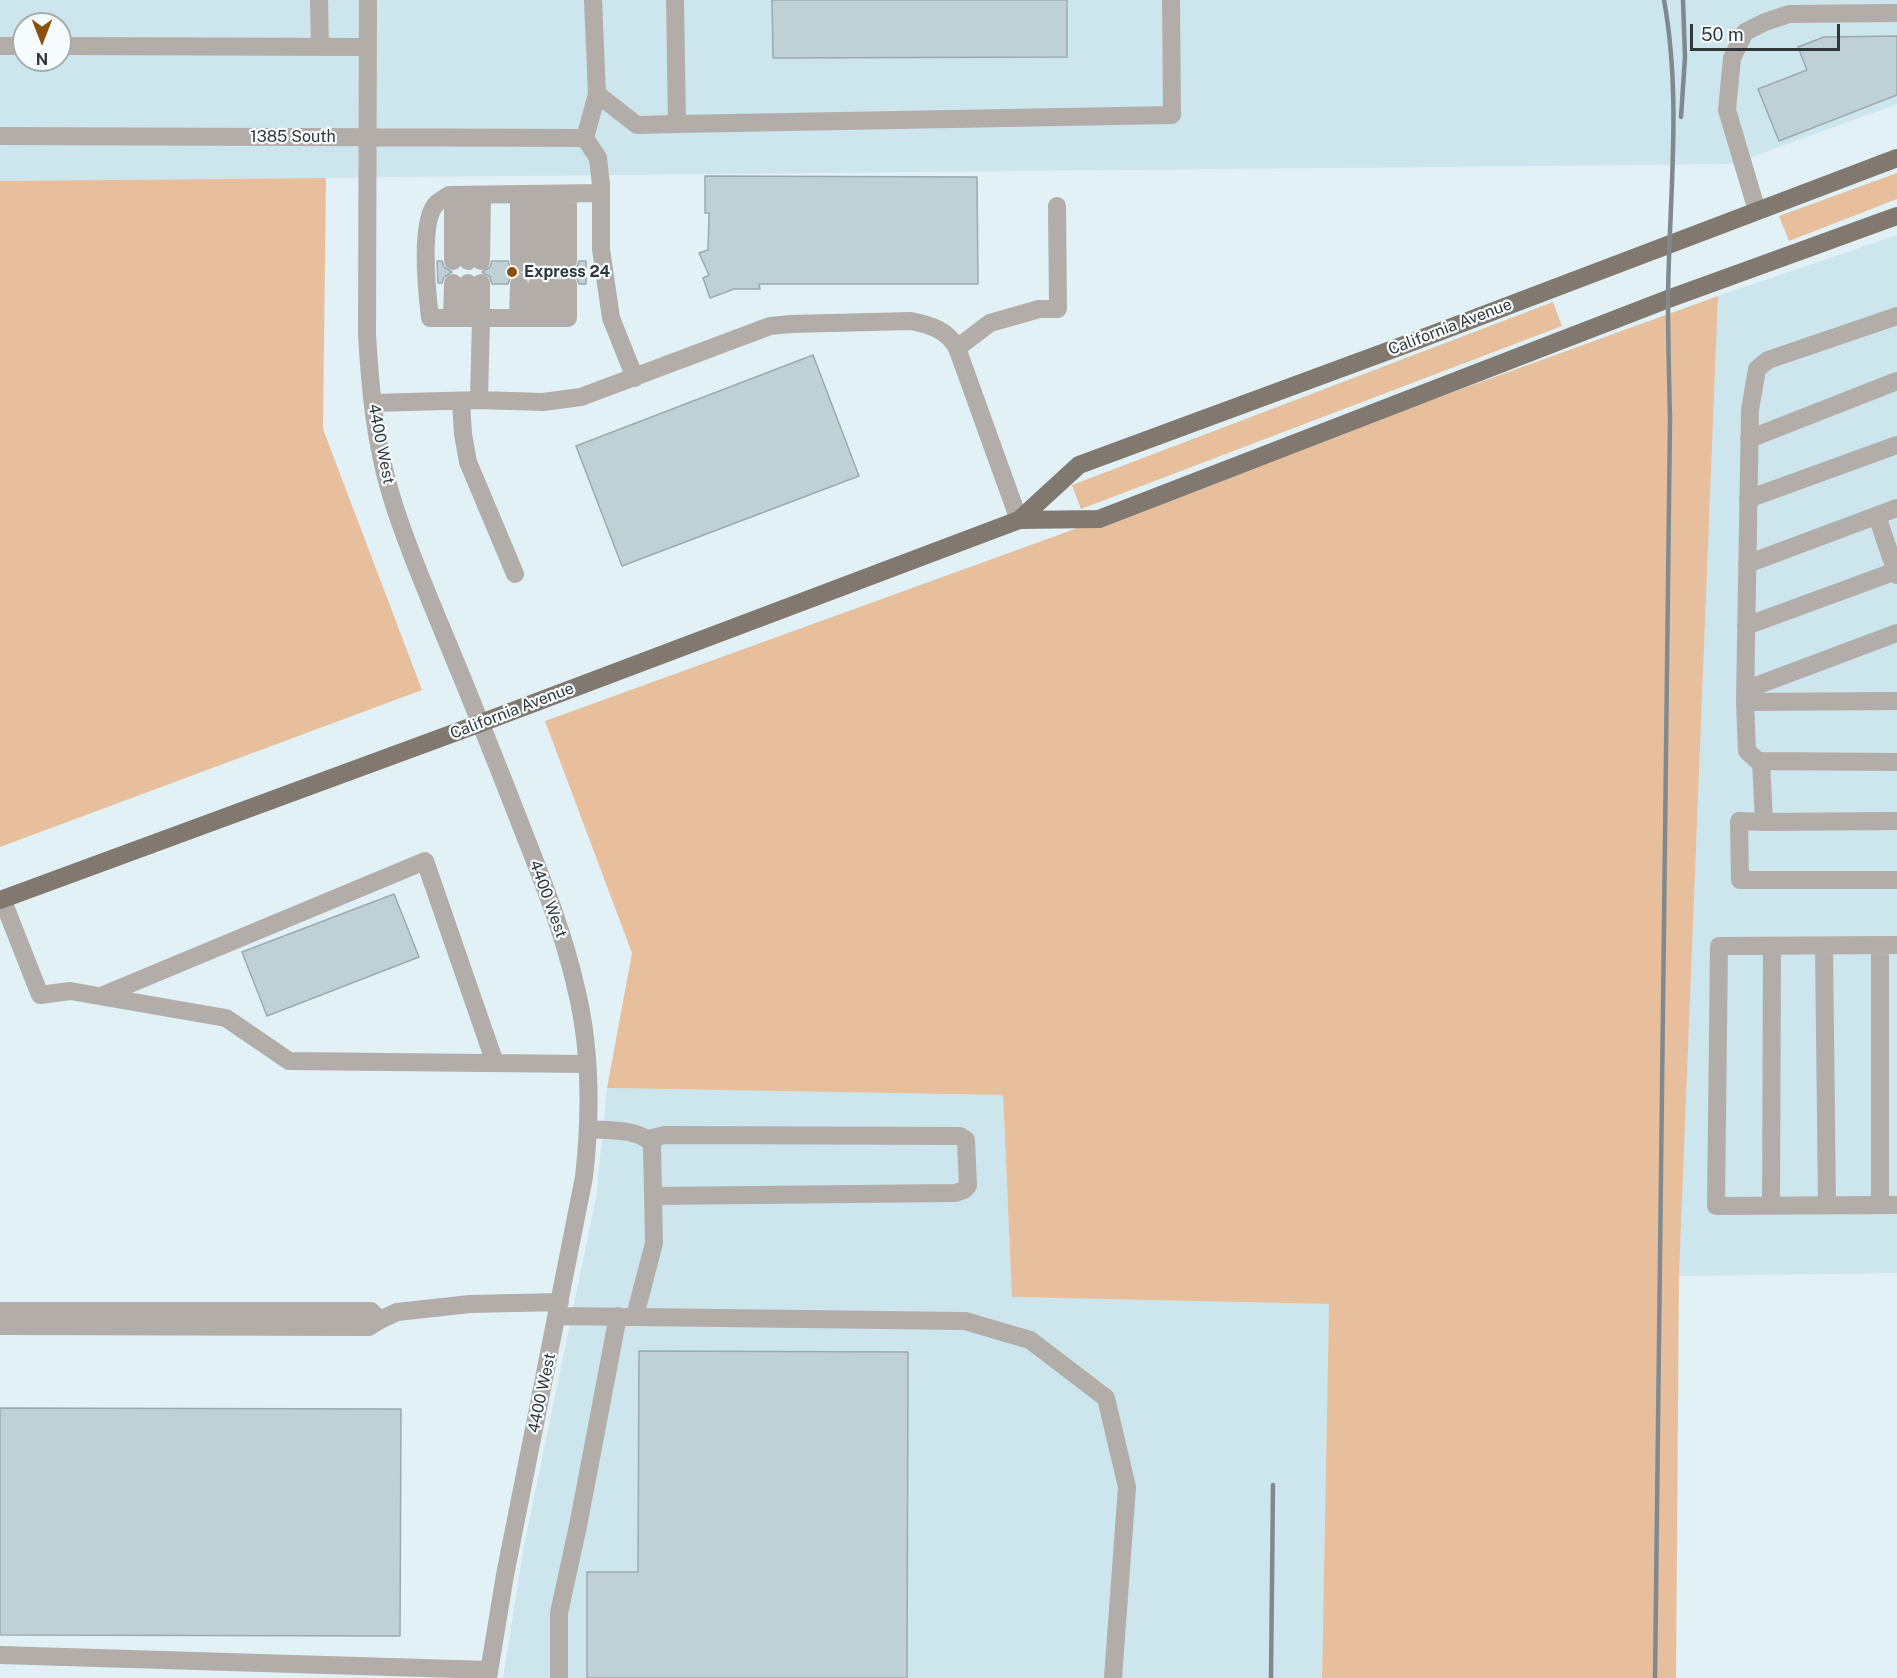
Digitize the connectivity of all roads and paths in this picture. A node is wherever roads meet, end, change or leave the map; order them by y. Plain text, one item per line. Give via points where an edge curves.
1 (319, 0) edge
2 (368, 0) edge
3 (593, 0) edge
4 (675, 0) edge
5 (1171, 0) edge
6 (1897, 13) edge
7 (72, 46) edge
8 (320, 47) junction
9 (368, 47) junction
10 (597, 94) junction
11 (677, 124) junction
12 (0, 136) edge
13 (367, 137) junction
14 (585, 138) junction
15 (1897, 158) edge
16 (544, 194) junction
17 (601, 194) junction
18 (468, 195) junction
19 (1057, 206) dead end
20 (1757, 211) junction
21 (1897, 216) edge
22 (1897, 316) edge
23 (467, 318) junction
24 (536, 318) junction
25 (957, 348) junction
26 (635, 378) junction
27 (1897, 381) edge
28 (470, 400) junction
29 (372, 403) junction
30 (1749, 439) junction
31 (1897, 445) edge
32 (1748, 499) junction
33 (1897, 508) edge
34 (1877, 516) junction
35 (1020, 520) junction
36 (1747, 564) junction
37 (1896, 573) edge
38 (515, 574) dead end
39 (1746, 626) junction
40 (1897, 633) edge
41 (1745, 696) junction
42 (1897, 701) edge
43 (481, 723) junction
44 (1761, 761) junction
45 (1897, 762) edge
46 (1897, 821) edge
47 (1764, 822) junction
48 (1897, 880) edge
49 (1, 902) edge
50 (1888, 945) edge
51 (1772, 946) junction
52 (1824, 946) junction
53 (100, 997) junction
54 (495, 1063) junction
55 (586, 1064) junction
56 (588, 1129) junction
57 (648, 1139) junction
58 (653, 1196) junction
59 (1888, 1205) edge
60 (1771, 1206) junction
61 (1827, 1206) junction
62 (559, 1309) junction
63 (0, 1311) edge
64 (626, 1316) junction
65 (380, 1320) junction
66 (0, 1326) edge
67 (0, 1655) edge
68 (488, 1674) edge
69 (559, 1678) edge
70 (1113, 1678) edge

1 - 8 street
2 - 9 street, 4400 West
3 - 10 street
4 - 11 street
5 - 11 street via 1172,115
6 - 20 street via 1789,14 1745,32 1732,58 1727,110
7 - 8 street
8 - 9 street
9 - 13 street, 4400 West
10 - 11 street via 637,125
10 - 14 street
12 - 13 street, 1385 South
13 - 14 street, 1385 South
13 - 29 street, 4400 West via 367,334
14 - 17 street via 598,158
15 - 20 main road, California Avenue
16 - 16 street via 544,261
16 - 17 street
16 - 18 street
17 - 26 street via 601,249 611,318
18 - 18 street via 467,261
18 - 23 street via 449,195 436,203 427,223 426,286 430,318
19 - 25 street via 1058,309 1039,309 990,323
20 - 35 main road, California Avenue via 1079,465
21 - 35 main road, California Avenue via 1657,303 1099,519
22 - 30 street via 1768,360 1757,369
23 - 23 street via 467,283
23 - 24 street
23 - 28 street
24 - 24 street via 544,284
25 - 26 street via 942,331 911,321 791,324 770,326
25 - 35 street
26 - 28 street via 564,400
27 - 30 street
28 - 29 street
28 - 38 street via 463,434 468,462
29 - 43 street, 4400 West via 390,494 406,541
30 - 32 street
31 - 32 street
32 - 36 street
33 - 34 street
34 - 36 street
34 - 37 street
35 - 43 main road, California Avenue
36 - 39 street
37 - 39 street
39 - 41 street
40 - 41 street
41 - 42 street
41 - 44 street via 1747,752
43 - 49 main road, California Avenue
43 - 55 street, 4400 West via 561,930 577,989
44 - 45 street
44 - 47 street
46 - 47 street
47 - 48 street via 1739,821 1740,880
49 - 53 street via 40,995 70,991
50 - 52 street
50 - 59 street
51 - 52 street
51 - 60 street
51 - 60 street via 1719,946 1716,1206
52 - 61 street
53 - 54 street via 226,1018 289,1061
53 - 54 street via 424,861
54 - 55 street
55 - 56 street, 4400 West
56 - 57 street via 638,1134
56 - 62 street, 4400 West via 584,1177
57 - 58 street via 653,1153
57 - 58 street via 665,1135 960,1136 966,1140 968,1153 968,1186 955,1192
58 - 64 street via 654,1243
59 - 61 street
60 - 61 street
62 - 64 street
62 - 65 street via 470,1304 397,1312
62 - 68 street, 4400 West
63 - 65 street via 371,1311
64 - 69 street via 559,1613
64 - 70 street via 965,1321 1030,1340 1106,1398 1127,1487
65 - 66 street via 369,1327
67 - 68 street

